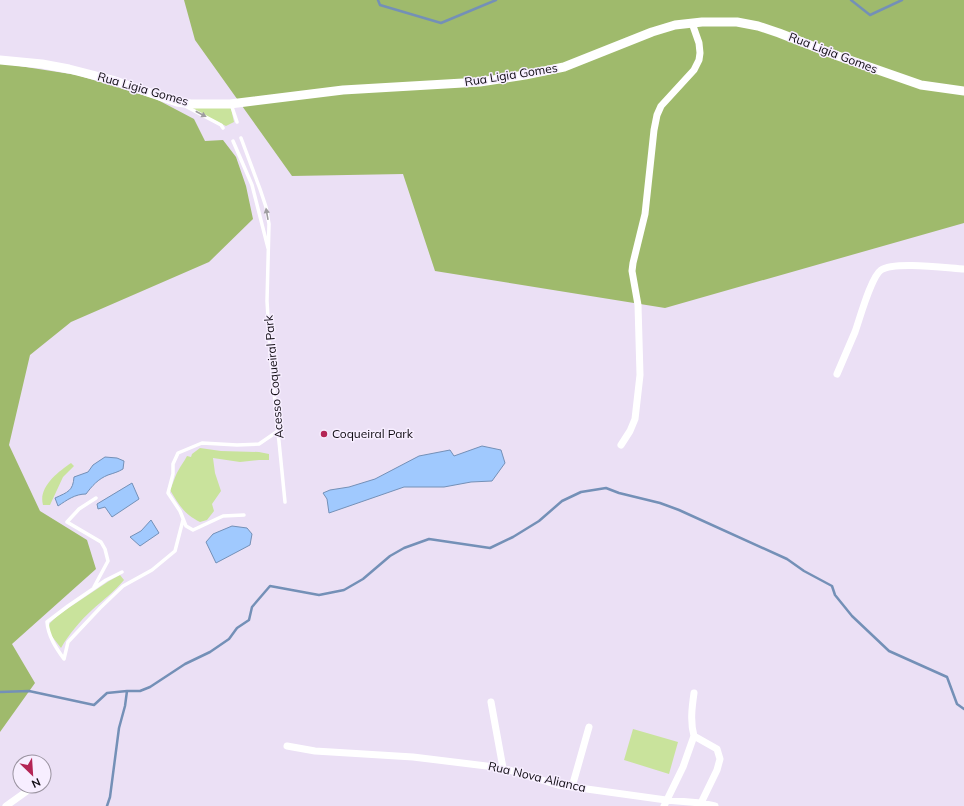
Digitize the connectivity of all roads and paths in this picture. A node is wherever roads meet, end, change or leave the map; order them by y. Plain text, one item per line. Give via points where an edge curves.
1 (692, 23) junction
2 (0, 60) edge
3 (964, 91) edge
4 (177, 102) junction
5 (230, 104) junction
6 (237, 122) dead end
7 (224, 128) dead end
8 (241, 138) dead end
9 (233, 141) dead end
10 (269, 253) junction
11 (964, 269) edge
12 (837, 374) dead end
13 (278, 431) junction
14 (621, 445) dead end
15 (96, 498) dead end
16 (285, 502) dead end
17 (244, 515) dead end
18 (183, 520) junction
19 (122, 572) dead end
20 (93, 590) junction
21 (694, 693) dead end
22 (491, 702) dead end
23 (589, 727) dead end
24 (694, 736) junction
25 (286, 746) dead end
26 (503, 768) junction
27 (572, 787) junction
28 (23, 794) edge
29 (665, 803) edge
30 (701, 803) junction
31 (6, 806) edge
32 (715, 806) edge

1 - 3 street, Rua Ligia Gomes via 737,22 758,26 921,85
1 - 5 street, Rua Ligia Gomes via 652,32 564,67 525,75 480,82 343,90
1 - 14 street via 699,44 699,60 694,70 661,106 654,130 645,214 632,271 638,305 638,399 635,420
2 - 4 street, Rua Ligia Gomes via 69,69 112,80
4 - 5 street, Rua Ligia Gomes
4 -> 7 lane
5 - 6 lane
10 -> 8 lane, Acesso Coqueiral Park via 266,207
9 - 10 lane, Acesso Coqueiral Park via 252,185
10 - 13 lane, Acesso Coqueiral Park via 270,351
11 - 12 street via 912,266 882,270 876,275 871,286
13 - 16 lane, Acesso Coqueiral Park
13 - 18 lane via 259,444 202,443 178,454 173,464 168,493
15 - 20 lane via 66,522 101,542 105,549 108,562
17 - 18 lane via 223,516 193,530 186,526
18 - 20 lane via 175,551 152,570 123,586 100,608 68,642 64,659 47,630 47,622
19 - 20 lane
21 - 24 street
22 - 26 street
23 - 27 street
24 - 29 street
24 - 30 street via 718,749 720,760
25 - 26 street, Rua Nova Alianca via 315,751 413,757
26 - 27 street, Rua Nova Alianca
27 - 29 street, Rua Nova Alianca
28 - 31 street
29 - 30 street, Rua Nova Alianca
30 - 32 street, Rua Nova Alianca

